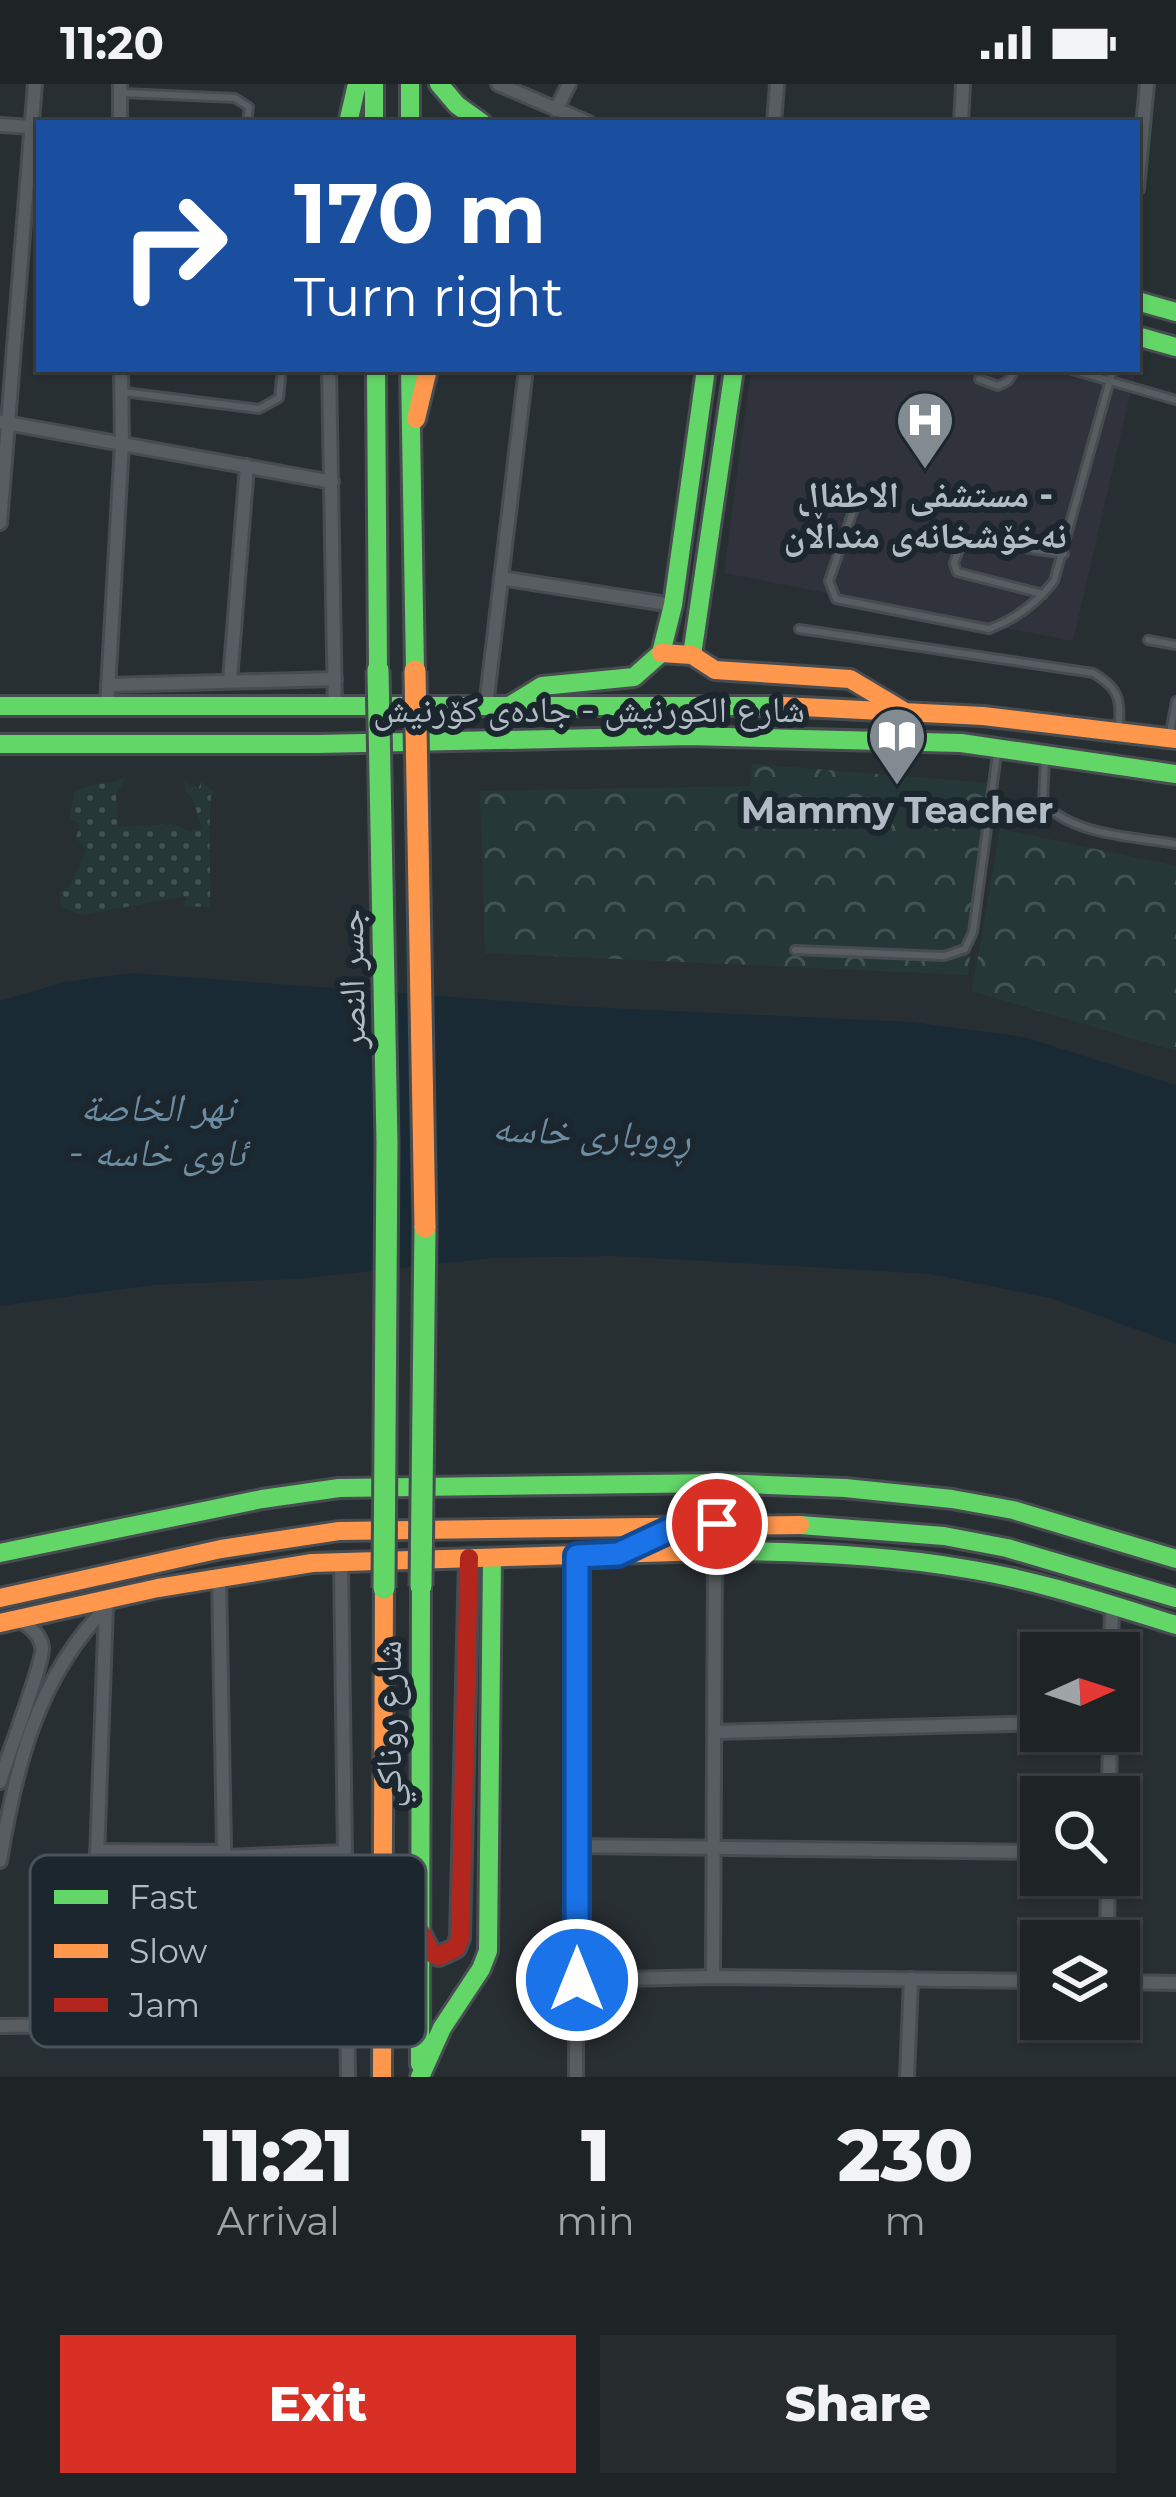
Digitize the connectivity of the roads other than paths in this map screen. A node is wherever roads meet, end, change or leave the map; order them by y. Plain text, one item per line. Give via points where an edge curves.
1 (34, 84) edge
2 (357, 84) edge
3 (374, 84) edge
4 (410, 84) edge
5 (439, 84) edge
6 (498, 84) edge
7 (569, 84) edge
8 (777, 84) edge
9 (963, 84) edge
10 (1147, 84) edge
11 (120, 88) edge
12 (556, 110) junction
13 (120, 120) edge
14 (247, 120) edge
15 (349, 120) edge
16 (374, 120) edge
17 (410, 120) edge
18 (478, 120) edge
19 (581, 120) edge
20 (774, 120) edge
21 (961, 120) edge
22 (0, 125) edge
23 (31, 127) junction
24 (1140, 157) edge
25 (1140, 302) edge
26 (1176, 312) edge
27 (1140, 337) edge
28 (1176, 347) edge
29 (121, 372) edge
30 (282, 372) edge
31 (329, 372) edge
32 (376, 372) edge
33 (410, 372) edge
34 (427, 372) edge
35 (526, 372) edge
36 (706, 372) edge
37 (734, 372) edge
38 (1014, 372) edge
39 (1078, 372) edge
40 (1113, 372) edge
41 (979, 379) dead end
42 (1110, 383) junction
43 (122, 392) junction
44 (1176, 400) edge
45 (4, 422) edge
46 (122, 443) junction
47 (410, 447) junction
48 (247, 466) junction
49 (332, 482) junction
50 (854, 508) dead end
51 (0, 523) edge
52 (1064, 554) junction
53 (501, 578) junction
54 (1043, 594) junction
55 (673, 605) junction
56 (799, 628) dead end
57 (1148, 640) dead end
58 (1176, 645) edge
59 (661, 653) junction
60 (692, 655) junction
61 (230, 680) junction
62 (335, 680) junction
63 (107, 696) junction
64 (1176, 701) edge
65 (511, 705) junction
66 (0, 706) edge
67 (486, 706) junction
68 (335, 709) junction
69 (902, 710) junction
70 (1119, 729) junction
71 (1172, 738) edge
72 (0, 744) edge
73 (998, 751) junction
74 (1045, 755) junction
75 (1176, 774) edge
76 (1176, 844) edge
77 (795, 950) dead end
78 (1013, 1510) junction
79 (680, 1525) junction
80 (1007, 1548) junction
81 (715, 1551) junction
82 (0, 1553) edge
83 (618, 1554) junction
84 (577, 1556) junction
85 (480, 1558) junction
86 (1176, 1559) edge
87 (341, 1561) junction
88 (152, 1564) junction
89 (219, 1576) junction
90 (421, 1586) joint
91 (158, 1588) junction
92 (384, 1588) joint
93 (0, 1598) edge
94 (1176, 1598) edge
95 (112, 1602) junction
96 (1112, 1605) junction
97 (9, 1621) edge
98 (1176, 1625) edge
99 (1111, 1632) edge
100 (36, 1678) junction
101 (50, 1686) junction
102 (1020, 1724) edge
103 (714, 1732) junction
104 (0, 1782) edge
105 (578, 1846) junction
106 (713, 1847) junction
107 (97, 1851) junction
108 (345, 1852) junction
109 (1020, 1852) edge
110 (97, 1855) edge
111 (224, 1855) junction
112 (345, 1855) edge
113 (383, 1855) edge
114 (420, 1855) edge
115 (0, 1861) edge
116 (426, 1943) edge
117 (713, 1976) junction
118 (911, 1979) junction
119 (577, 1980) junction
120 (1020, 1981) edge
121 (1140, 1982) edge
122 (1176, 1983) edge
123 (30, 2025) edge
124 (0, 2026) edge
125 (347, 2047) edge
126 (382, 2047) edge
127 (348, 2077) edge
128 (382, 2077) edge
129 (420, 2077) edge
130 (576, 2077) edge
131 (907, 2077) edge

1 - 23 street
2 - 15 main road
3 - 16 main road
4 - 17 main road
5 - 18 main road
6 - 12 street
7 - 12 street
8 - 20 street
9 - 21 street
10 - 24 street
11 - 13 street
11 - 14 lane via 236,98 249,107
12 - 19 street
22 - 23 street
23 - 45 street
25 - 26 main road
27 - 28 main road
29 - 43 street
30 - 43 lane via 279,398 259,409
31 - 49 street
32 - 92 main road, جسر النصر, bridge
33 - 47 main road
34 - 47 main road
35 - 53 street
36 - 55 main road
37 - 60 main road
38 - 41 lane via 998,386
39 - 42 lane
40 - 42 lane
42 - 44 lane
42 - 52 lane
43 - 46 street
45 - 46 street
45 - 51 street
46 - 48 street
46 - 63 street
47 - 90 main road, جسر النصر, bridge via 426,1146
48 - 49 street
48 - 61 street
49 - 62 street
50 - 54 lane via 829,581 844,603 989,629
52 - 54 lane
52 - 54 lane via 961,544 957,572
53 - 55 street
53 - 67 street
55 - 59 main road
56 - 70 lane via 1093,673 1121,701
57 - 58 lane
59 - 60 main road
59 - 65 main road via 634,677 542,686
60 - 69 main road via 715,670 850,680
61 - 62 street
61 - 63 street
62 - 68 street
63 - 66 main road, شارع الكورنيش - جادەی کۆرنیش
63 - 68 main road, شارع الكورنيش - جادەی کۆرنیش
64 - 71 lane
65 - 67 main road, شارع الكورنيش - جادەی کۆرنیش
65 - 69 main road, شارع الكورنيش - جادەی کۆرنیش
67 - 68 main road, شارع الكورنيش - جادەی کۆرنیش
69 - 70 main road, شارع الكورنيش - جادەی کۆرنیش
70 - 71 main road, شارع الكورنيش - جادەی کۆرنیش
72 - 73 main road, شارع الكورنيش - جادەی کۆرنیش via 689,736 961,743
73 - 74 main road, شارع الكورنيش - جادەی کۆرنیش
73 - 77 lane via 974,932 965,949 944,956
74 - 75 main road, شارع الكورنيش - جادەی کۆرنیش
74 - 76 lane via 1043,802 1056,816
78 - 80 main road
78 - 82 main road via 845,1487 339,1488
78 - 86 main road
79 - 80 main road via 841,1526
79 - 83 main road
79 - 88 main road via 339,1531
80 - 94 main road
81 - 83 main road
81 - 96 main road via 914,1561
81 - 103 street
83 - 84 main road
84 - 85 main road
84 - 105 street
85 - 87 main road
85 - 116 main road via 460,1938 439,1956
85 - 129 main road via 488,1951
87 - 89 main road
87 - 108 street
88 - 91 main road
88 - 93 main road
89 - 91 main road
89 - 111 street
90 - 114 main road, شارع روناكي
91 - 95 main road
92 - 113 main road, شارع روناكي
95 - 97 main road
95 - 101 street
95 - 107 street
96 - 98 main road
96 - 99 street
97 - 100 street via 34,1631 42,1645
100 - 101 street
100 - 104 street
101 - 115 street via 19,1767
102 - 103 street
103 - 106 street
105 - 106 street
105 - 119 street
106 - 109 street
106 - 117 street
107 - 110 street
107 - 111 street
108 - 111 street
108 - 112 street
117 - 118 street
117 - 119 street
118 - 120 street
118 - 131 street
119 - 130 street
121 - 122 street
123 - 124 street
125 - 127 street
126 - 128 main road, شارع روناكي

